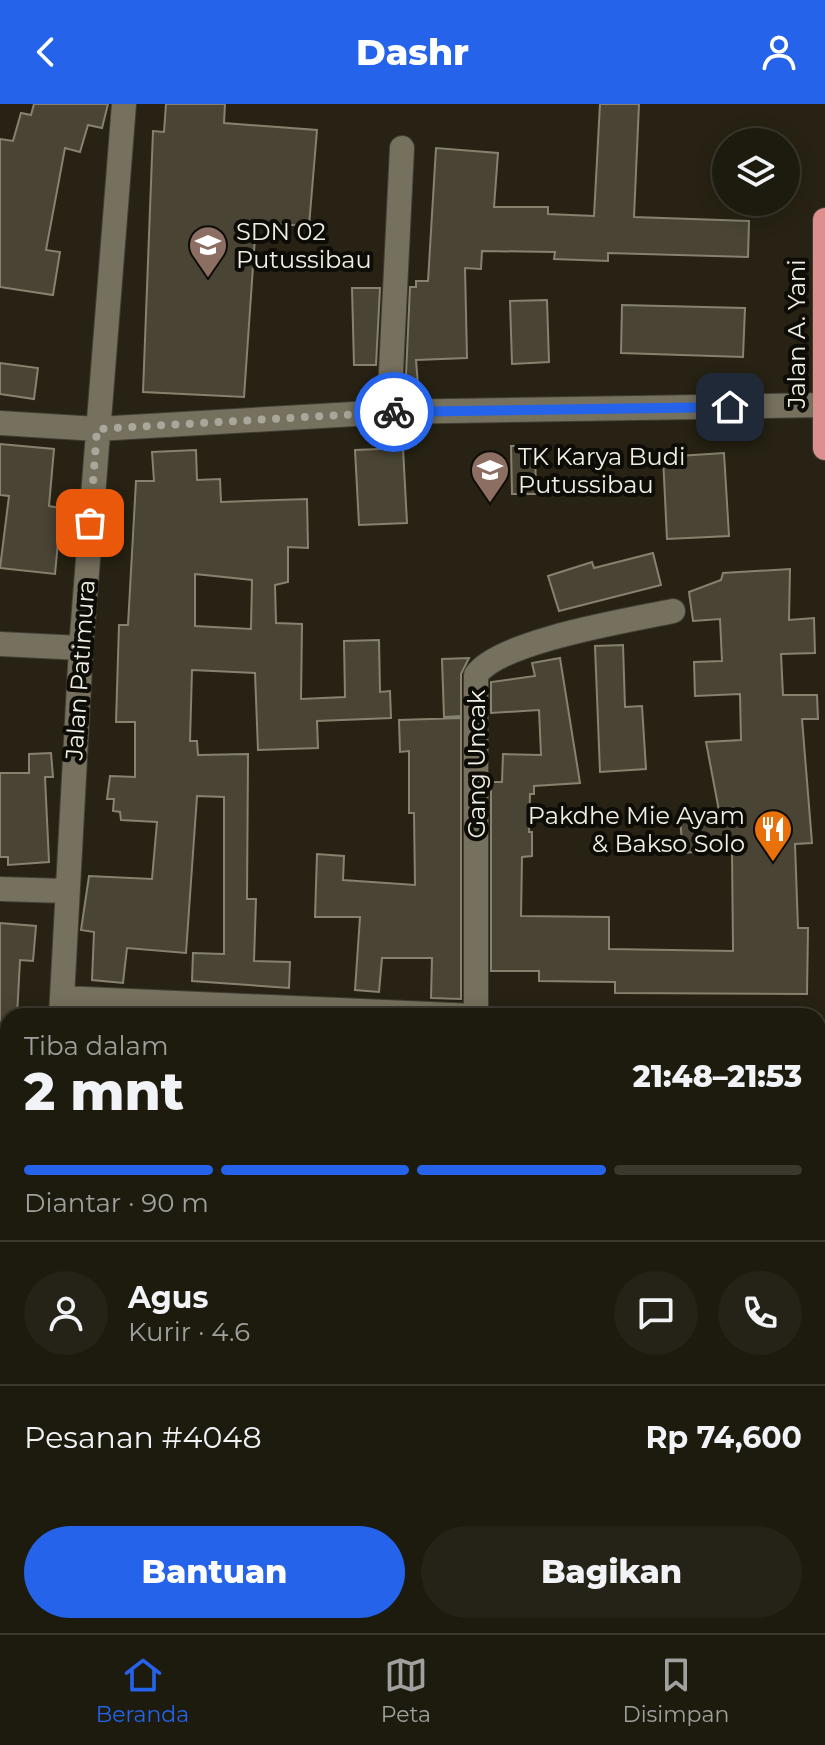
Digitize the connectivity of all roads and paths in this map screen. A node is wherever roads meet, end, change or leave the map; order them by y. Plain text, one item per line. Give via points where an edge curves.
1 (124, 104) edge
2 (402, 148) dead end
3 (825, 220) edge
4 (824, 405) edge
5 (389, 412) junction
6 (0, 423) edge
7 (97, 429) junction
8 (825, 448) edge
9 (673, 611) dead end
10 (0, 644) edge
11 (81, 648) junction
12 (0, 889) edge
13 (66, 891) junction
14 (61, 1007) edge
15 (107, 1008) edge
16 (476, 1008) edge

1 - 7 street, Jalan Patimura
2 - 5 street
3 - 4 highway, Jalan A. Yani
4 - 5 street
4 - 8 highway, Jalan A. Yani
5 - 7 street
6 - 7 street
7 - 11 street, Jalan Patimura
9 - 16 street, Gang Uncak via 513,649 484,664 476,675
10 - 11 street
11 - 13 street, Jalan Patimura
12 - 13 street
13 - 14 street, Jalan Patimura
14 - 15 street

